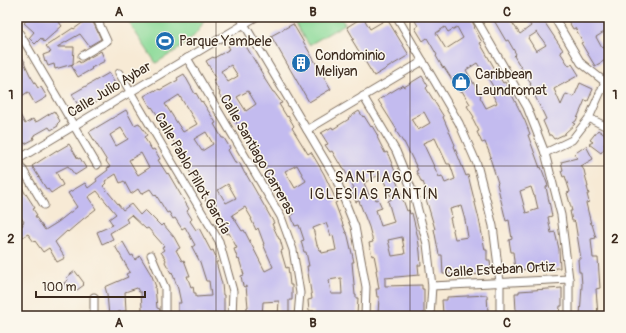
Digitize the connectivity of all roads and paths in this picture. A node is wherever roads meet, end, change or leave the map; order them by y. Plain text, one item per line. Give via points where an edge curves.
1 (96, 17) edge
2 (240, 17) edge
3 (256, 17) edge
4 (397, 17) edge
5 (475, 17) edge
6 (554, 17) edge
7 (244, 24) junction
8 (17, 29) edge
9 (82, 56) dead end
10 (187, 58) junction
11 (423, 61) junction
12 (119, 73) dead end
13 (609, 73) edge
14 (605, 82) junction
15 (130, 92) junction
16 (363, 96) junction
17 (589, 118) junction
18 (73, 126) junction
19 (609, 128) edge
20 (307, 130) junction
21 (545, 153) junction
22 (17, 160) edge
23 (97, 165) dead end
24 (44, 205) dead end
25 (151, 255) dead end
26 (569, 279) junction
27 (500, 282) junction
28 (432, 286) junction
29 (94, 296) dead end
30 (91, 316) edge
31 (165, 316) edge
32 (232, 316) edge
33 (298, 316) edge
34 (365, 316) edge
35 (430, 316) edge
36 (500, 316) edge
37 (569, 316) edge

1 - 9 street via 107,41
2 - 7 street
3 - 7 street, Calle Julio Aybar
4 - 11 street
5 - 21 street via 527,107
6 - 14 street via 581,63
7 - 10 street, Calle Julio Aybar
7 - 20 street
8 - 18 street
10 - 15 street, Calle Julio Aybar
10 - 33 street, Calle Santiago Carreras via 281,218 293,250 300,293
11 - 16 street
11 - 27 street via 459,123 476,164 493,226
12 - 15 street, Calle Pablo Pillot García
13 - 14 street
14 - 17 street
15 - 18 street, Calle Julio Aybar
15 - 32 street, Calle Pablo Pillot García via 219,241 233,291
16 - 20 street
16 - 28 street via 396,151 414,195 427,244
17 - 19 street
17 - 21 street via 572,140
18 - 22 street, Calle Julio Aybar
18 - 23 street
20 - 34 street via 336,179 355,227 366,287
21 - 26 street via 561,215
22 - 24 street
25 - 31 street via 165,288
26 - 27 street, Calle Esteban Ortiz
26 - 37 street
27 - 28 street, Calle Esteban Ortiz
27 - 36 street
28 - 35 street
29 - 30 street via 94,313

